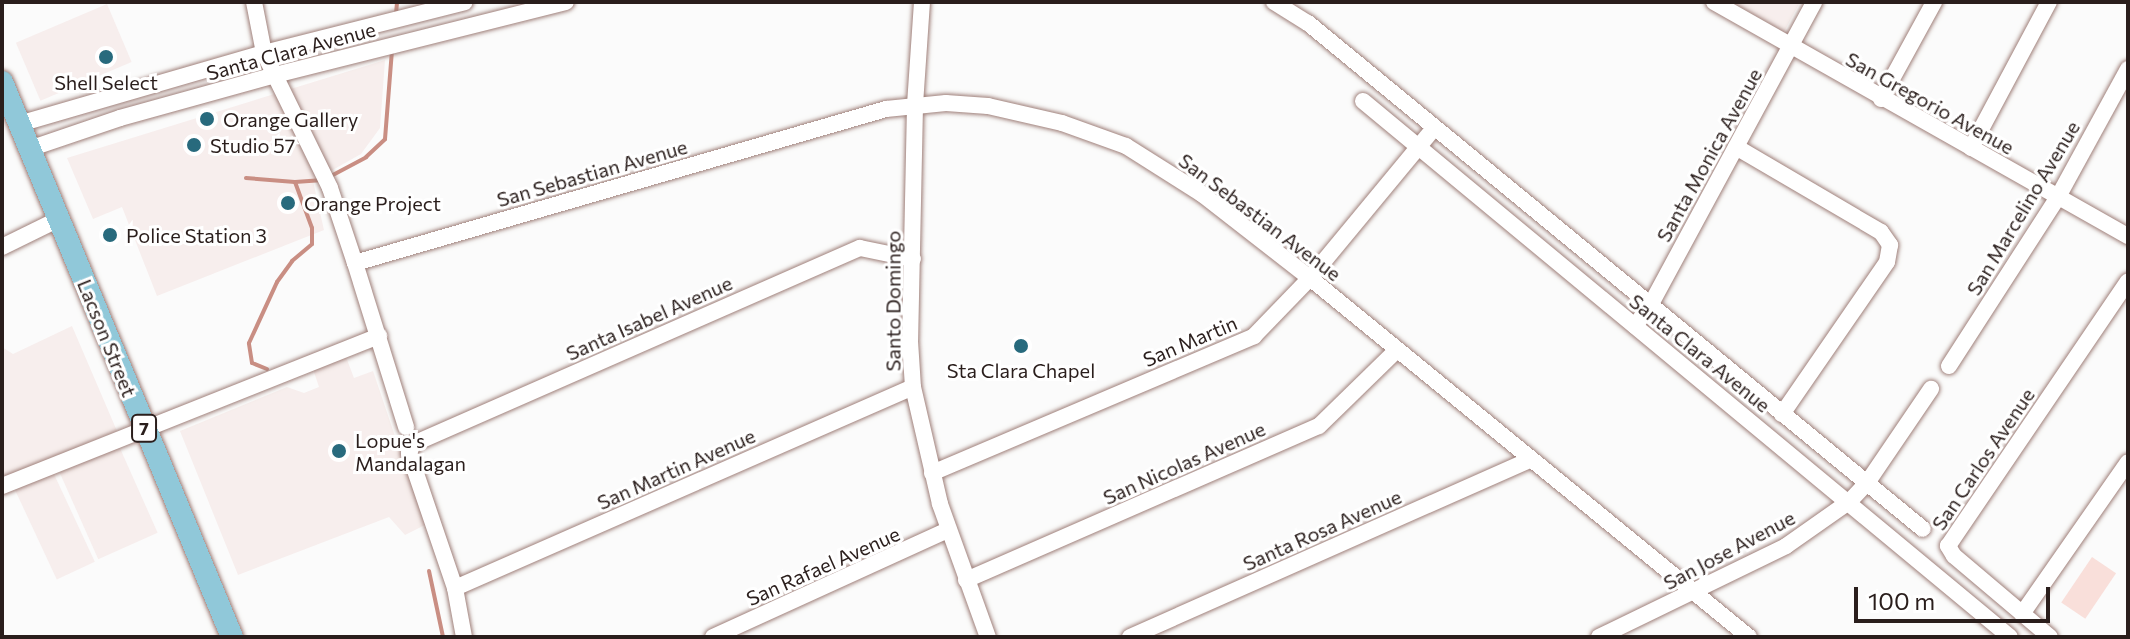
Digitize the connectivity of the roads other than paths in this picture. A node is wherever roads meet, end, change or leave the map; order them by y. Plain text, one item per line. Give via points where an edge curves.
1 (254, 2) edge
2 (465, 2) edge
3 (566, 2) edge
4 (922, 2) edge
5 (1274, 2) edge
6 (1714, 2) edge
7 (1814, 2) edge
8 (1934, 2) edge
9 (2049, 2) edge
10 (1791, 48) junction
11 (264, 53) junction
12 (2128, 69) edge
13 (275, 75) junction
14 (2, 82) edge
15 (1881, 99) junction
16 (1363, 101) dead end
17 (915, 106) junction
18 (19, 124) junction
19 (1434, 128) junction
20 (1736, 147) junction
21 (1971, 148) junction
22 (29, 149) junction
23 (1420, 150) junction
24 (2058, 197) junction
25 (59, 219) junction
26 (2128, 236) edge
27 (2, 247) edge
28 (913, 259) junction
29 (355, 263) junction
30 (1310, 278) junction
31 (2128, 281) edge
32 (1651, 304) junction
33 (1635, 326) junction
34 (379, 336) junction
35 (1397, 350) junction
36 (1949, 366) dead end
37 (913, 387) junction
38 (1931, 389) dead end
39 (1782, 414) junction
40 (406, 427) dead end
41 (144, 428) junction
42 (1529, 460) junction
43 (2128, 462) edge
44 (932, 473) junction
45 (1867, 483) junction
46 (2, 486) edge
47 (1850, 501) junction
48 (1923, 529) dead end
49 (948, 530) junction
50 (966, 580) junction
51 (455, 588) junction
52 (1694, 592) junction
53 (2022, 614) junction
54 (232, 637) edge
55 (464, 637) edge
56 (713, 637) edge
57 (988, 637) edge
58 (1130, 637) edge
59 (1599, 637) edge
60 (1749, 637) edge
61 (2010, 637) edge
62 (2050, 637) edge

1 - 11 street
2 - 11 street, Santa Clara Avenue
3 - 13 street, Santa Clara Avenue
4 - 17 street, Santo Domingo
5 - 19 street, Santa Clara Avenue via 1308,23
6 - 10 street, San Gregorio Avenue
7 - 10 street, Santa Monica Avenue
8 - 15 street
9 - 21 street
10 - 15 street, San Gregorio Avenue
10 - 20 street, Santa Monica Avenue
11 - 13 street
11 - 18 street, Santa Clara Avenue
12 - 24 street, San Marcelino Avenue
13 - 22 street, Santa Clara Avenue
13 - 29 street via 330,188
14 - 18 main road, Lacson Street / 7
15 - 21 street, San Gregorio Avenue
16 - 23 street, Santa Clara Avenue
17 - 28 street, Santo Domingo
17 - 29 street, San Sebastian Avenue via 844,119
17 - 30 street, San Sebastian Avenue via 988,106 1062,123 1126,146 1185,182
18 - 22 main road, Lacson Street / 7
19 - 23 street, San Martin
19 - 32 street, Santa Clara Avenue
20 - 32 street, Santa Monica Avenue
20 - 39 street via 1881,232 1890,245 1887,262
21 - 24 street, San Gregorio Avenue
22 - 25 main road, Lacson Street / 7
23 - 30 street, San Martin
23 - 33 street, Santa Clara Avenue
24 - 26 street, San Gregorio Avenue
24 - 36 street, San Marcelino Avenue
25 - 27 street
25 - 41 main road, Lacson Street / 7
28 - 37 street, Santo Domingo
28 - 51 street, Santa Isabel Avenue via 860,248 416,442 409,453
29 - 34 street
30 - 35 street, San Sebastian Avenue
30 - 44 street, San Martin via 1254,336
31 - 53 street, San Carlos Avenue via 1948,546
32 - 33 street, Santa Monica Avenue
32 - 39 street, Santa Clara Avenue
33 - 47 street, Santa Clara Avenue
34 - 40 street
34 - 41 street
35 - 42 street, San Sebastian Avenue
35 - 50 street, San Nicolas Avenue via 1319,426
37 - 44 street, Santo Domingo
37 - 51 street, San Martin Avenue
38 - 45 street
39 - 45 street, Santa Clara Avenue
41 - 46 street
41 - 54 main road, Lacson Street / 7
42 - 52 street, San Sebastian Avenue
42 - 58 street, Santa Rosa Avenue
43 - 53 street
44 - 49 street, Santo Domingo
45 - 47 street, San Jose Avenue
45 - 48 street, Santa Clara Avenue
47 - 52 street, San Jose Avenue via 1786,546
47 - 61 street, Santa Clara Avenue
49 - 50 street, Santo Domingo
49 - 56 street, San Rafael Avenue
50 - 57 street, Santo Domingo
51 - 55 street
52 - 59 street, San Jose Avenue
52 - 60 street, San Sebastian Avenue
53 - 62 street, San Carlos Avenue

